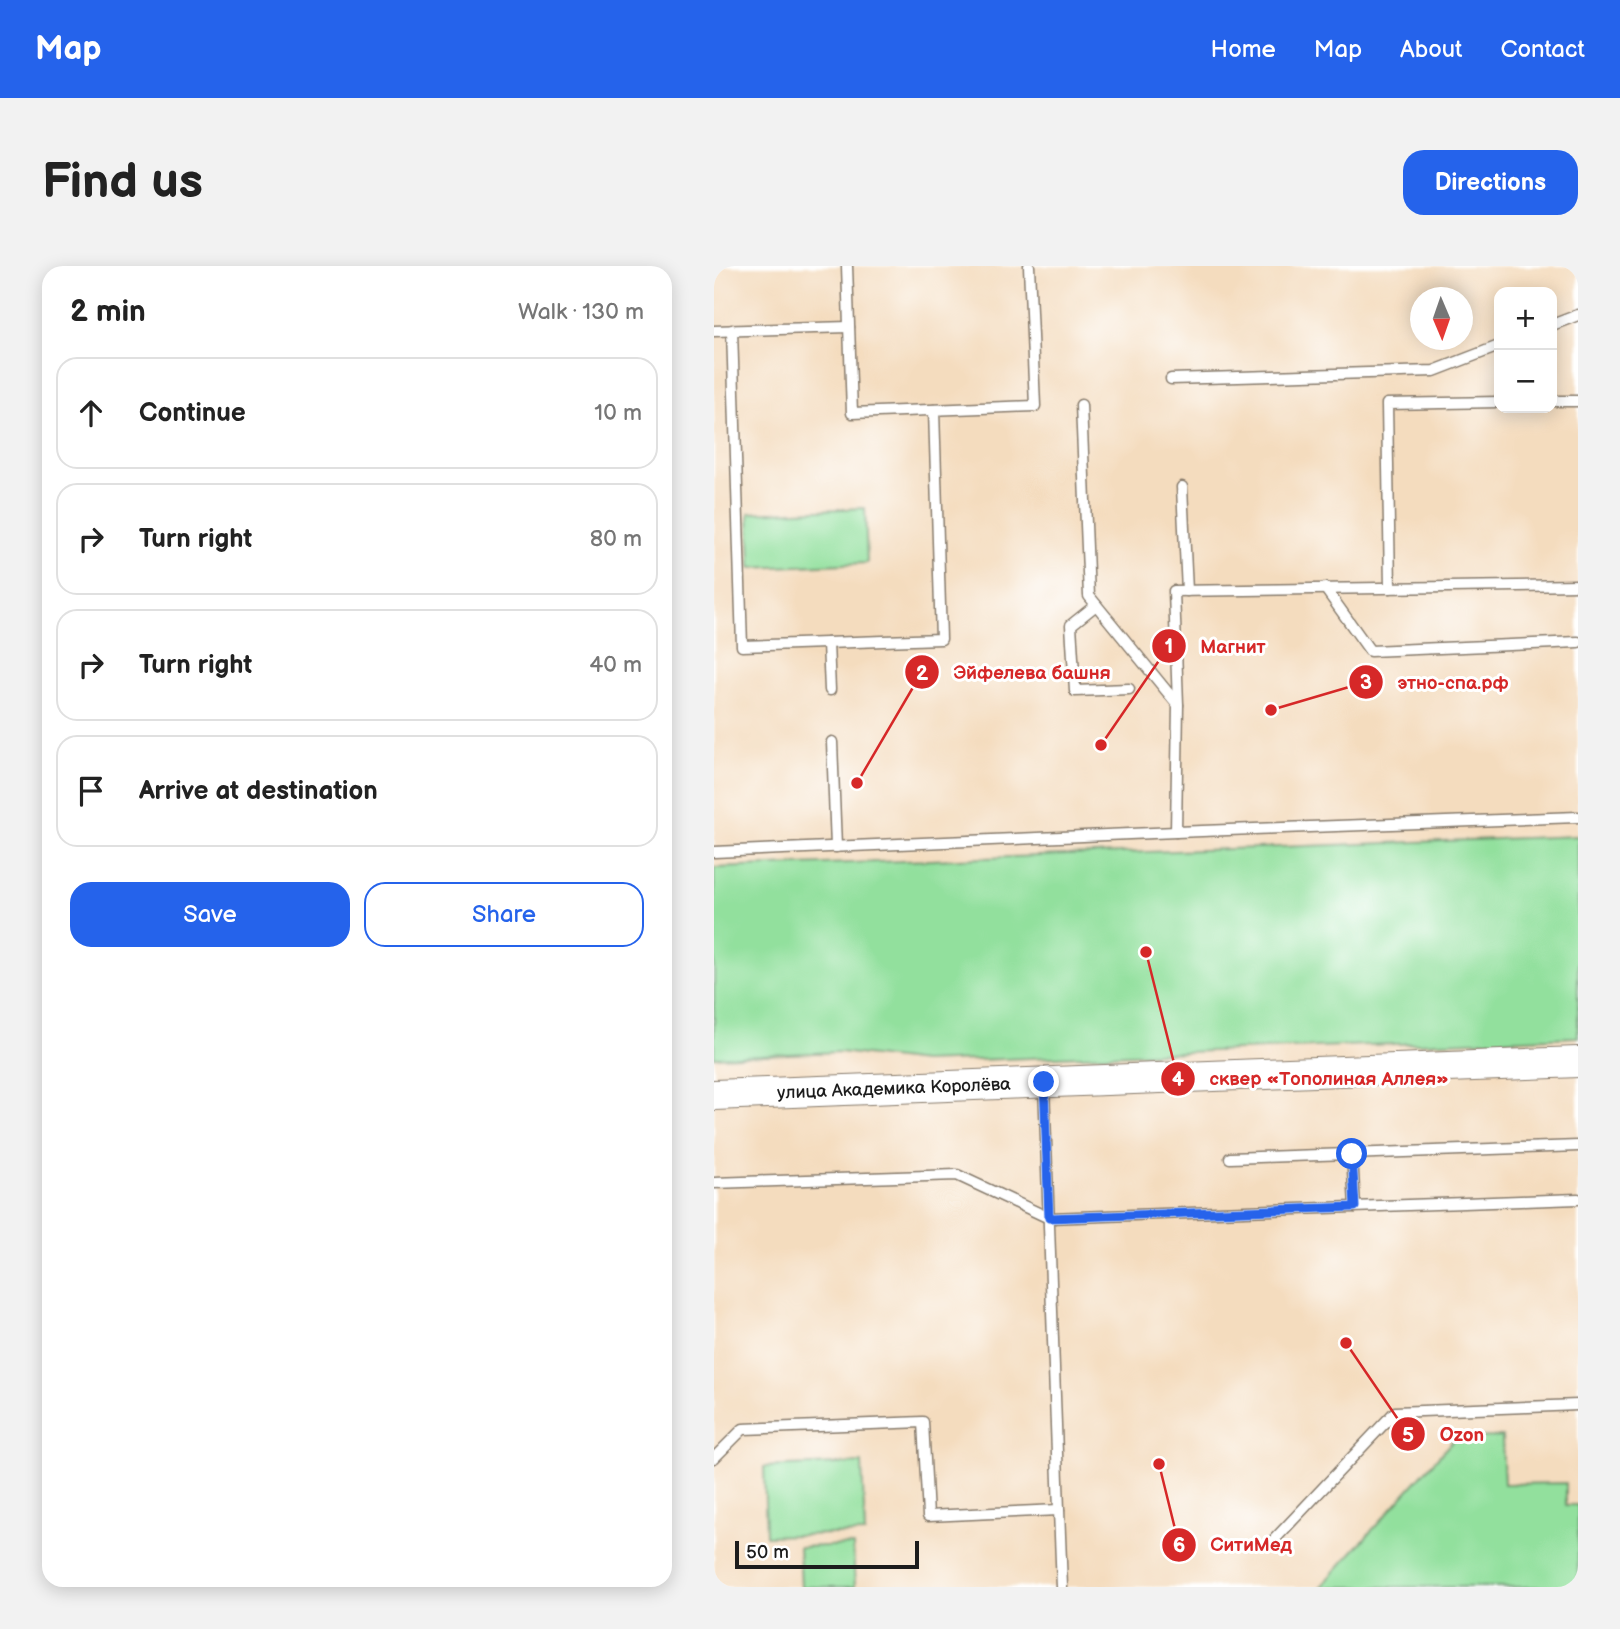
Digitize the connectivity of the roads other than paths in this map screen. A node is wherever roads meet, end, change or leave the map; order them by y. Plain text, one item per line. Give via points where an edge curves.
1 (847, 266) edge
2 (1030, 266) edge
3 (1578, 315) edge
4 (1557, 323) edge
5 (849, 327) junction
6 (732, 330) junction
7 (714, 331) edge
8 (1494, 347) edge
9 (1171, 379) dead end
10 (1557, 401) edge
11 (1578, 401) edge
12 (1494, 402) edge
13 (1081, 405) dead end
14 (934, 410) junction
15 (1182, 487) dead end
16 (1578, 585) edge
17 (1325, 588) junction
18 (1390, 588) junction
19 (1187, 591) junction
20 (1096, 605) junction
21 (1578, 642) edge
22 (828, 643) junction
23 (1129, 689) dead end
24 (830, 690) dead end
25 (1178, 705) junction
26 (832, 742) dead end
27 (1578, 817) edge
28 (1176, 832) junction
29 (836, 847) junction
30 (714, 852) edge
31 (1578, 1062) edge
32 (1044, 1082) junction
33 (714, 1095) edge
34 (1578, 1146) edge
35 (1352, 1154) junction
36 (1230, 1158) dead end
37 (714, 1183) edge
38 (1578, 1199) edge
39 (1355, 1207) junction
40 (1049, 1218) junction
41 (1578, 1405) edge
42 (714, 1458) edge
43 (1059, 1510) junction
44 (1272, 1542) dead end
45 (1062, 1587) edge

1 - 5 lane
2 - 14 lane via 1035,406
3 - 4 lane
5 - 6 lane
5 - 14 lane via 852,413
6 - 7 lane
6 - 22 lane via 742,646
8 - 9 lane via 1434,371
10 - 11 lane
12 - 18 lane via 1387,404
13 - 20 lane via 1089,596
14 - 22 lane via 941,639
15 - 19 lane
16 - 18 lane
17 - 18 lane
17 - 19 lane
17 - 21 lane via 1370,651
19 - 25 lane via 1174,591
20 - 23 lane via 1071,625 1074,691
20 - 25 lane
22 - 24 lane
25 - 28 lane
26 - 29 lane
27 - 28 lane
28 - 29 lane
29 - 30 lane
31 - 32 street, улица Академика Королёва
32 - 33 street, улица Академика Королёва
32 - 40 lane
34 - 35 lane
35 - 36 lane
35 - 39 lane
37 - 40 lane via 957,1175
38 - 39 lane
39 - 40 lane
40 - 43 lane
41 - 44 lane via 1395,1412
42 - 43 lane via 743,1429 923,1422 928,1516
43 - 45 lane

